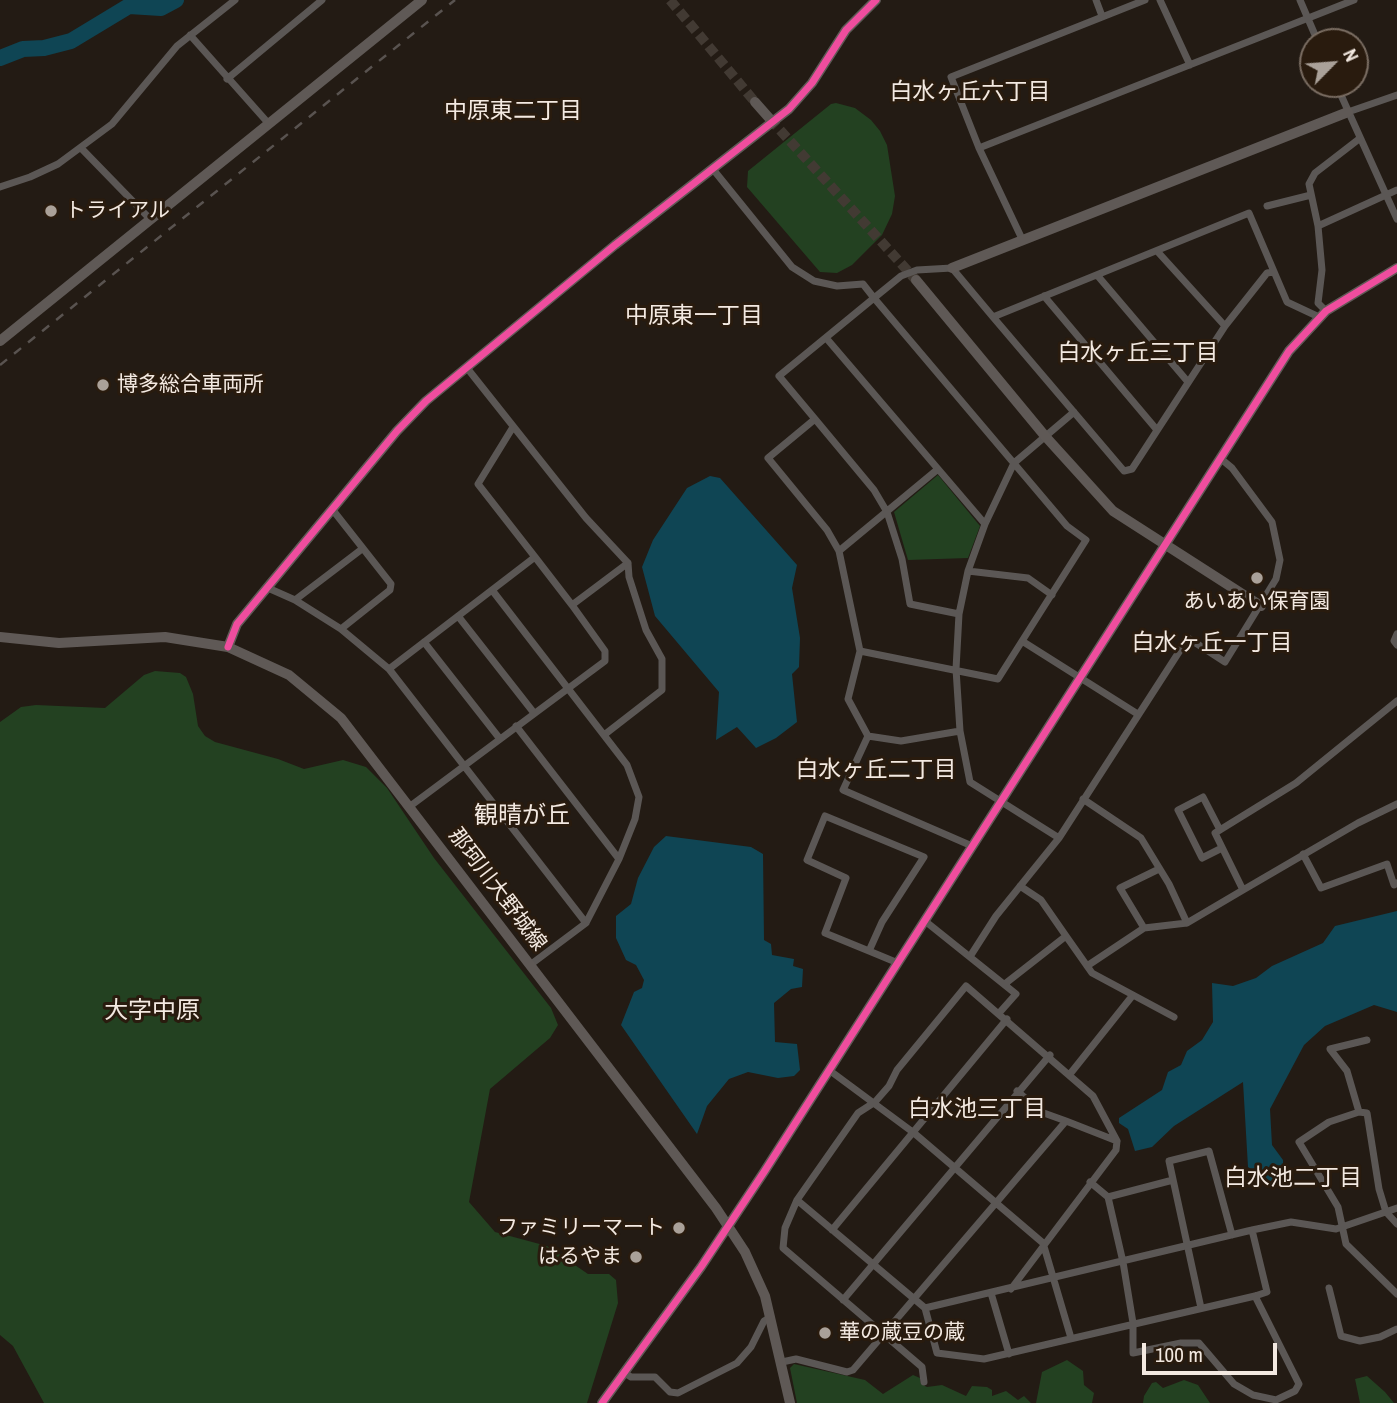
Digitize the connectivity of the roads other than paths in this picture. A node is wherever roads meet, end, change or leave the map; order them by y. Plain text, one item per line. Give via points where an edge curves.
1 (234, 0) edge
2 (322, 0) edge
3 (876, 0) edge
4 (1096, 0) edge
5 (1145, 0) edge
6 (1160, 0) edge
7 (1300, 0) edge
8 (1354, 0) edge
9 (414, 2) edge
10 (1102, 16) junction
11 (1308, 19) junction
12 (1312, 28) edge
13 (190, 35) junction
14 (1190, 65) junction
15 (227, 79) junction
16 (1397, 95) edge
17 (1342, 98) edge
18 (755, 102) tunnel mouth
19 (1348, 112) junction
20 (770, 119) tunnel mouth
21 (269, 124) junction
22 (1359, 139) junction
23 (81, 148) junction
24 (979, 148) junction
25 (712, 168) junction
26 (0, 187) edge
27 (1397, 190) edge
28 (1311, 195) junction
29 (1386, 195) junction
30 (1267, 206) dead end
31 (150, 219) junction
32 (1397, 219) edge
33 (1318, 226) junction
34 (1023, 241) junction
35 (1157, 251) junction
36 (953, 268) junction
37 (1397, 268) edge
38 (1273, 272) junction
39 (1097, 275) junction
40 (916, 280) tunnel mouth
41 (1045, 296) junction
42 (874, 298) junction
43 (1323, 314) junction
44 (993, 317) junction
45 (1225, 326) junction
46 (827, 339) junction
47 (0, 341) edge
48 (467, 368) junction
49 (1188, 383) junction
50 (1074, 412) junction
51 (815, 419) junction
52 (513, 427) junction
53 (1157, 430) junction
54 (1045, 436) junction
55 (1220, 458) junction
56 (1014, 463) junction
57 (938, 469) junction
58 (332, 509) junction
59 (887, 512) junction
60 (985, 524) junction
61 (1164, 546) junction
62 (362, 550) junction
63 (839, 551) junction
64 (535, 557) junction
65 (628, 563) junction
66 (968, 571) junction
67 (268, 588) junction
68 (492, 590) junction
69 (1052, 595) junction
70 (295, 600) junction
71 (572, 605) junction
72 (1261, 606) junction
73 (959, 614) junction
74 (458, 616) junction
75 (341, 629) junction
76 (1397, 634) edge
77 (0, 637) edge
78 (424, 642) junction
79 (1022, 642) junction
80 (1397, 645) edge
81 (228, 647) junction
82 (860, 651) junction
83 (388, 669) junction
84 (957, 669) junction
85 (1080, 678) junction
86 (569, 687) junction
87 (1397, 701) edge
88 (534, 713) junction
89 (1136, 713) junction
90 (516, 726) junction
91 (960, 732) junction
92 (604, 735) junction
93 (867, 736) junction
94 (500, 739) junction
95 (465, 765) junction
96 (1083, 799) junction
97 (1002, 800) junction
98 (1397, 804) edge
99 (409, 807) junction
100 (1220, 830) junction
101 (1059, 838) junction
102 (972, 846) junction
103 (1222, 848) junction
104 (1303, 854) junction
105 (619, 859) junction
106 (1159, 869) junction
107 (1397, 883) edge
108 (1020, 886) junction
109 (1242, 890) junction
110 (925, 921) junction
111 (586, 923) junction
112 (1187, 923) junction
113 (1144, 928) junction
114 (1066, 936) junction
115 (869, 951) junction
116 (971, 955) junction
117 (898, 963) junction
118 (530, 965) junction
119 (1087, 966) junction
120 (1006, 983) junction
121 (1133, 995) junction
122 (1000, 1012) junction
123 (1174, 1017) dead end
124 (1007, 1019) junction
125 (1367, 1040) dead end
126 (1050, 1055) junction
127 (829, 1070) junction
128 (1070, 1074) junction
129 (1017, 1091) junction
130 (875, 1102) junction
131 (1359, 1112) junction
132 (1066, 1121) junction
133 (914, 1133) junction
134 (1116, 1141) junction
135 (955, 1167) junction
136 (1173, 1180) junction
137 (1090, 1182) junction
138 (1108, 1197) junction
139 (797, 1200) junction
140 (995, 1203) junction
141 (1397, 1208) edge
142 (1386, 1212) junction
143 (1397, 1224) edge
144 (728, 1226) junction
145 (1342, 1227) junction
146 (832, 1230) junction
147 (1252, 1230) junction
148 (1232, 1235) junction
149 (1043, 1243) junction
150 (1186, 1246) junction
151 (1123, 1262) junction
152 (872, 1264) junction
153 (1055, 1278) junction
154 (1329, 1288) dead end
155 (1011, 1289) junction
156 (992, 1293) junction
157 (1397, 1294) edge
158 (1255, 1296) junction
159 (844, 1300) junction
160 (914, 1300) junction
161 (925, 1308) junction
162 (1201, 1308) junction
163 (771, 1317) junction
164 (1133, 1323) junction
165 (1397, 1329) edge
166 (884, 1334) junction
167 (1070, 1338) junction
168 (1009, 1354) junction
169 (782, 1363) junction
170 (623, 1372) junction
171 (924, 1382) dead end
172 (602, 1403) edge
173 (790, 1403) edge

1 - 13 street
2 - 15 street
3 - 25 street via 846,30 789,109
4 - 10 street
5 - 10 street
6 - 14 street
7 - 11 street
8 - 11 street
9 - 21 street
10 - 24 street via 951,77
11 - 12 street
11 - 14 street
13 - 15 street
13 - 23 street via 112,124
14 - 24 street
15 - 21 street
16 - 19 street
17 - 19 street
18 - 20 street
19 - 22 street
19 - 34 street
21 - 31 street
22 - 28 street via 1315,173 1309,184
22 - 29 street
23 - 26 street via 30,177
23 - 31 street
24 - 34 street
25 - 42 street via 792,267 814,281 837,286 863,284
25 - 48 street
27 - 29 street
28 - 30 street
28 - 33 street
29 - 32 street
29 - 33 street
31 - 47 street
33 - 43 street via 1322,270 1318,303
34 - 36 street
35 - 38 street via 1249,213
35 - 39 street
35 - 45 street
36 - 42 street via 901,276
36 - 44 street
37 - 43 street
38 - 43 street via 1287,302
38 - 45 street via 1267,273
39 - 41 street
39 - 49 street
40 - 54 street
41 - 44 street
41 - 53 street
42 - 46 street
42 - 56 street
43 - 55 street via 1289,351
44 - 50 street
45 - 49 street
46 - 51 street via 779,376
46 - 57 street
48 - 52 street
48 - 58 street via 397,431
49 - 53 street
50 - 53 street via 1124,471 1132,469
50 - 54 street
51 - 59 street
51 - 63 street via 768,458
52 - 64 street via 478,485
52 - 65 street
54 - 56 street
54 - 61 street via 1113,512
55 - 61 street
55 - 72 street via 1272,522 1279,540 1276,579
56 - 60 street
56 - 69 street via 1067,526 1086,541
57 - 59 street
57 - 60 street
58 - 62 street
58 - 67 street
59 - 63 street
59 - 73 street via 910,604
60 - 66 street
61 - 72 street
61 - 85 street
62 - 70 street
62 - 75 street via 391,584 390,590
63 - 82 street
64 - 68 street
64 - 71 street
65 - 71 street
65 - 92 street via 646,630 662,659 662,690
66 - 69 street via 1028,578
66 - 73 street
67 - 70 street
67 - 81 street via 237,624
68 - 74 street
68 - 86 street
69 - 79 street
70 - 75 street
71 - 86 street via 605,651 605,661
72 - 89 street via 1225,662 1188,638
73 - 84 street
74 - 78 street
74 - 88 street
75 - 83 street
76 - 80 street
77 - 81 street, 那珂川大野城線 via 59,643 165,637
78 - 83 street
78 - 94 street
79 - 84 street via 998,679
79 - 85 street
81 - 99 street, 那珂川大野城線 via 289,675 321,699 341,718
82 - 84 street
82 - 93 street via 848,699
83 - 95 street
84 - 91 street
85 - 89 street
85 - 97 street
86 - 88 street
86 - 92 street
87 - 100 street via 1296,783
88 - 90 street
89 - 96 street
90 - 94 street
90 - 105 street
91 - 93 street via 901,741
91 - 97 street via 970,782
92 - 105 street via 627,765 639,797
93 - 102 street via 844,790
94 - 95 street
95 - 99 street
95 - 111 street
96 - 101 street
96 - 106 street via 1141,838
97 - 101 street
97 - 102 street
98 - 104 street
99 - 118 street, 那珂川大野城線
100 - 103 street via 1215,833
100 - 103 street via 1203,797 1178,810 1202,858
101 - 108 street
102 - 110 street
103 - 109 street
104 - 107 street via 1321,888 1387,864
104 - 109 street
105 - 111 street
106 - 112 street
106 - 113 street via 1121,888
108 - 114 street via 1041,900
108 - 116 street
109 - 112 street
110 - 116 street
110 - 117 street
111 - 118 street
112 - 113 street
113 - 119 street
114 - 119 street
114 - 120 street
115 - 115 street via 825,933 846,878 807,860 825,816 924,857
115 - 117 street
116 - 120 street
117 - 127 street
118 - 144 street, 那珂川大野城線
119 - 121 street
120 - 122 street via 1016,994
121 - 123 street
121 - 128 street
122 - 124 street
122 - 130 street via 966,986
124 - 126 street
124 - 133 street
125 - 131 street via 1330,1049 1347,1071
126 - 128 street
126 - 129 street
127 - 130 street
127 - 144 street
128 - 134 street via 1093,1096
129 - 132 street via 1041,1112
129 - 135 street
130 - 133 street
130 - 139 street via 858,1114
131 - 142 street via 1367,1112
131 - 145 street via 1329,1122 1299,1142 1338,1207
132 - 134 street
132 - 140 street
133 - 135 street
133 - 146 street
134 - 137 street via 1116,1150
135 - 140 street
135 - 152 street
136 - 138 street
136 - 148 street via 1169,1161 1209,1151
136 - 150 street
137 - 138 street
137 - 149 street
138 - 151 street
139 - 146 street
139 - 159 street via 785,1228 783,1248
140 - 149 street
140 - 160 street
141 - 142 street
142 - 143 street
142 - 145 street
144 - 163 street, 那珂川大野城線 via 755,1273
144 - 170 street
145 - 147 street via 1291,1222
145 - 157 street via 1346,1244
146 - 152 street
147 - 148 street
147 - 158 street via 1267,1292
148 - 150 street
149 - 153 street
149 - 155 street
150 - 151 street
150 - 162 street
151 - 153 street
151 - 164 street
152 - 159 street
152 - 160 street
153 - 155 street
153 - 167 street
154 - 165 street via 1341,1336 1360,1340
155 - 156 street
156 - 161 street
156 - 168 street
158 - 162 street
158 - 164 street via 1299,1384 1276,1400 1253,1395 1234,1384 1199,1343 1133,1353
159 - 166 street
160 - 161 street
160 - 166 street
161 - 168 street via 937,1353 984,1359
162 - 164 street
163 - 169 street, 那珂川大野城線
163 - 170 street via 737,1363 678,1393 670,1392 655,1377 631,1377
164 - 167 street
166 - 169 street via 847,1372 796,1359
166 - 171 street via 922,1367
167 - 168 street
169 - 173 street, 那珂川大野城線
170 - 172 street

